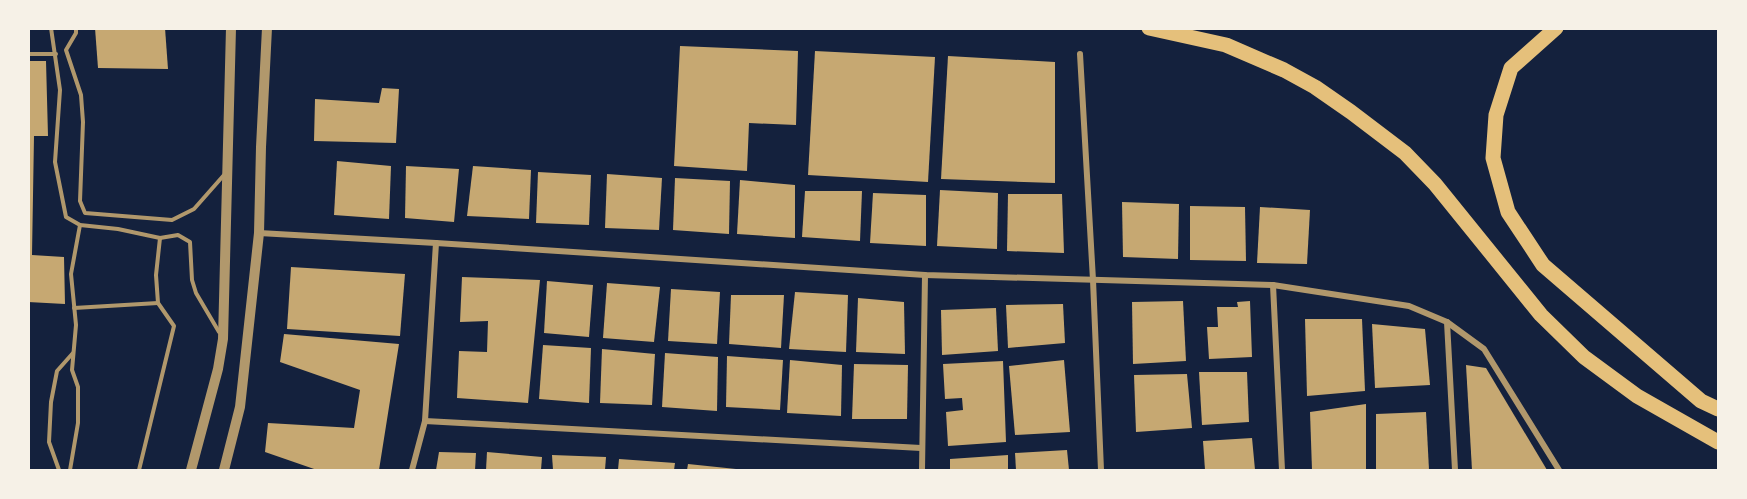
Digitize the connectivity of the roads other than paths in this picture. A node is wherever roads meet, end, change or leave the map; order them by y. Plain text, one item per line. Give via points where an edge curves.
1 (51, 28) edge
2 (76, 28) edge
3 (231, 28) edge
4 (267, 28) edge
5 (1149, 28) edge
6 (1556, 28) edge
7 (28, 54) edge
8 (56, 54) junction
9 (1080, 54) dead end
10 (226, 172) junction
11 (80, 225) junction
12 (259, 233) junction
13 (159, 238) junction
14 (436, 243) junction
15 (925, 275) junction
16 (1093, 280) junction
17 (1273, 285) junction
18 (158, 303) junction
19 (74, 308) junction
20 (1447, 321) junction
21 (223, 339) junction
22 (74, 352) junction
23 (1719, 409) edge
24 (425, 421) junction
25 (1719, 442) edge
26 (921, 448) junction
27 (59, 471) edge
28 (70, 471) edge
29 (139, 471) edge
30 (190, 471) edge
31 (224, 471) edge
32 (412, 471) edge
33 (922, 471) edge
34 (1101, 471) edge
35 (1282, 471) edge
36 (1455, 471) edge
37 (1559, 471) edge

1 - 8 lane
2 - 10 lane via 66,50 81,95 81,201 85,213 172,220 194,209
3 - 10 street
4 - 12 street
5 - 25 highway via 1226,45 1284,70 1351,112 1405,153 1541,315 1584,357 1637,396
6 - 23 highway via 1511,68 1496,115 1493,158 1508,212 1543,265 1701,401
7 - 8 lane
8 - 11 lane via 60,90 55,162 66,217
9 - 16 street
10 - 21 street
11 - 13 lane
11 - 19 lane via 71,274
12 - 14 street
12 - 31 street via 240,407
13 - 18 lane
13 - 21 lane via 178,235 190,242 196,292
14 - 15 street
14 - 24 street
15 - 16 street
15 - 26 street
16 - 17 street
16 - 34 street
17 - 20 street via 1408,306
17 - 35 street
18 - 19 lane
18 - 29 lane via 174,326
19 - 22 lane
20 - 36 street
20 - 37 street via 1484,349
21 - 30 street
22 - 27 lane via 57,371 51,402 49,442
22 - 28 lane via 72,370 78,387 78,423
24 - 26 street
24 - 32 street
26 - 33 street

